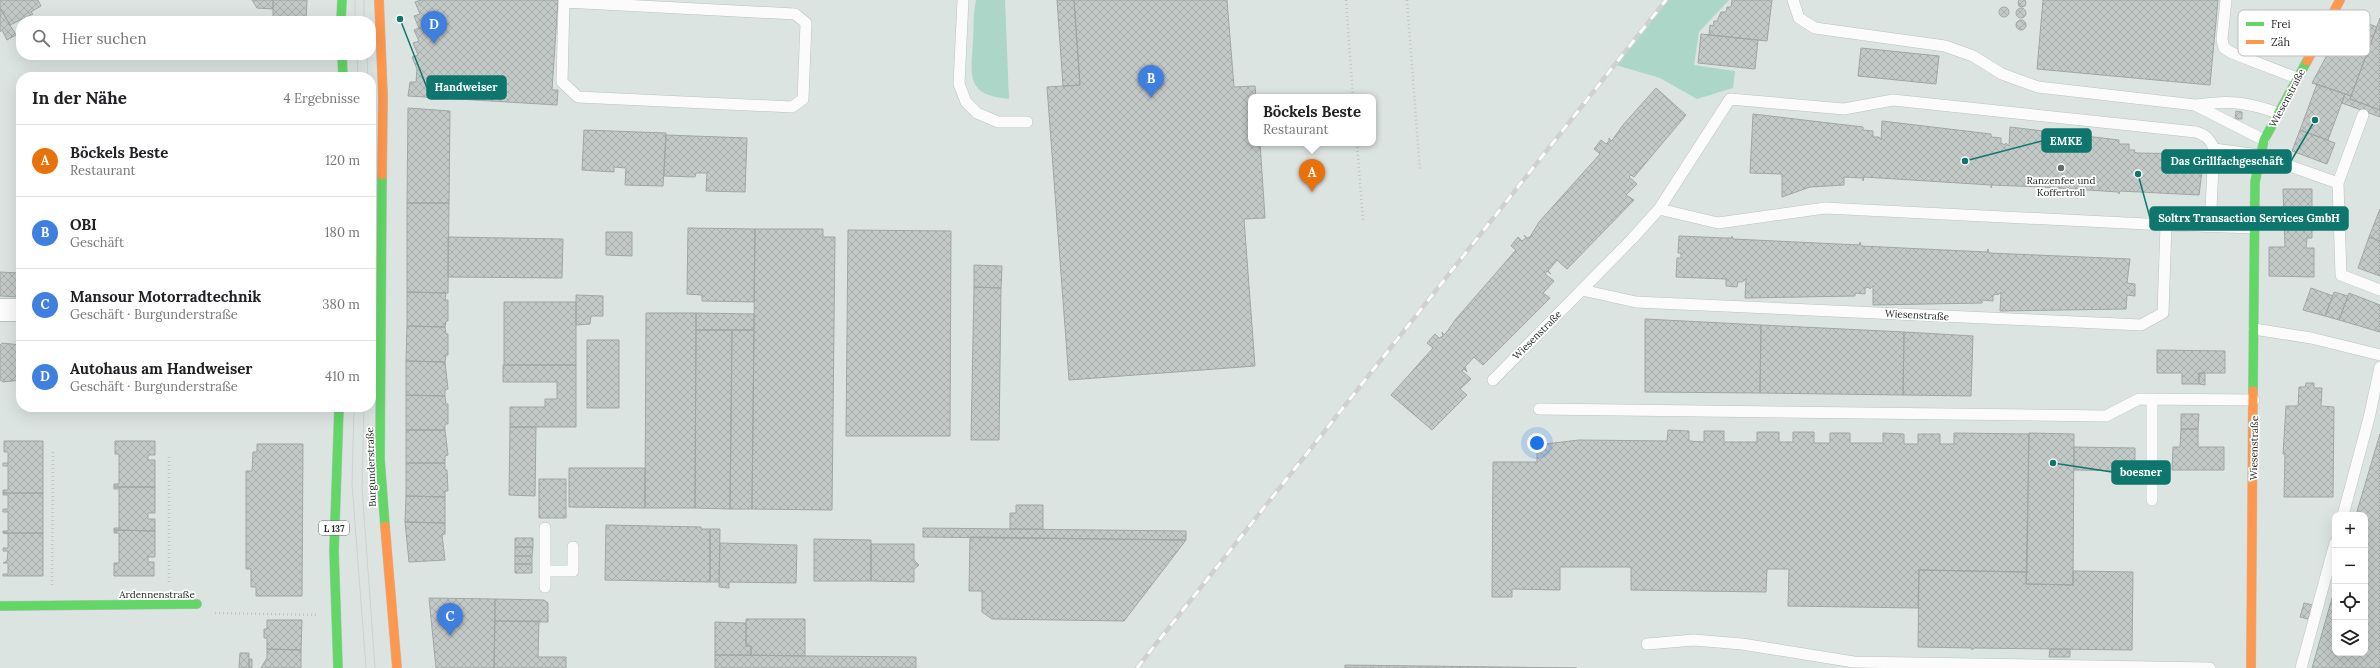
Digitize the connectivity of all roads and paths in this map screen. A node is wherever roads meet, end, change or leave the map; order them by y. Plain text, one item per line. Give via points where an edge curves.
1 (342, 0) edge
2 (379, 0) edge
3 (963, 0) edge
4 (1346, 0) edge
5 (1407, 0) edge
6 (1793, 0) edge
7 (2226, 0) edge
8 (2340, 0) edge
9 (564, 1) edge
10 (2334, 10) edge
11 (341, 16) edge
12 (2238, 55) edge
13 (2240, 56) edge
14 (2309, 56) edge
15 (342, 60) edge
16 (343, 72) edge
17 (2297, 78) junction
18 (1354, 94) edge
19 (2195, 105) junction
20 (2278, 113) junction
21 (2363, 115) dead end
22 (1028, 122) dead end
23 (2264, 140) junction
24 (1357, 146) edge
25 (2214, 149) junction
26 (2259, 155) junction
27 (1420, 171) dead end
28 (2338, 183) junction
29 (1658, 209) junction
30 (1363, 221) dead end
31 (2166, 225) junction
32 (2210, 227) junction
33 (2255, 228) junction
34 (1582, 290) junction
35 (2380, 290) edge
36 (0, 310) edge
37 (16, 310) edge
38 (2254, 329) junction
39 (2380, 355) edge
40 (2380, 367) edge
41 (1493, 380) dead end
42 (2152, 399) junction
43 (2254, 400) junction
44 (1539, 409) dead end
45 (339, 412) edge
46 (53, 450) dead end
47 (169, 456) dead end
48 (2152, 500) dead end
49 (2344, 512) edge
50 (545, 528) dead end
51 (574, 547) dead end
52 (2334, 548) edge
53 (545, 571) junction
54 (545, 587) dead end
55 (169, 604) junction
56 (197, 604) joint
57 (51, 605) junction
58 (0, 606) edge
59 (336, 615) junction
60 (1647, 644) dead end
61 (338, 668) edge
62 (397, 668) edge
63 (2210, 668) edge
64 (2252, 668) edge
65 (2301, 668) edge

1 - 11 main road
2 - 62 main road, Burgunderstraße via 383,96 380,459
3 - 22 lane via 959,84 966,102 978,113 998,122
4 - 18 path
5 - 27 path
6 - 19 lane via 1799,18 1815,28 1945,46 1973,56 2002,74 2038,87
7 - 12 lane via 2222,39 2224,48
8 - 10 main road, Wiesenstraße
9 - 9 lane via 795,14 806,23 803,98 792,108 578,97 562,82
13 - 17 lane
14 - 17 main road, Wiesenstraße
15 - 16 main road
17 - 20 main road, Wiesenstraße
19 - 20 lane via 2222,101 2248,103
19 - 23 lane
20 - 23 main road, Wiesenstraße
21 - 28 lane
23 - 26 main road, Wiesenstraße
24 - 30 path
25 - 26 lane
25 - 29 lane, Wiesenstraße via 2211,141 2196,132 1893,100 1844,109 1730,99
25 - 32 lane
26 - 28 lane
26 - 33 main road, Wiesenstraße
28 - 35 lane via 2341,275
29 - 31 lane via 1718,223 1824,208
29 - 34 lane, Wiesenstraße
31 - 32 lane
31 - 34 lane, Wiesenstraße via 2163,313 2141,325 1636,302
32 - 33 lane
33 - 38 main road, Wiesenstraße
34 - 41 lane, Wiesenstraße
36 - 37 street
38 - 39 lane via 2311,338
38 - 43 main road, Wiesenstraße
40 - 49 lane via 2370,418
42 - 43 lane
42 - 44 lane via 2139,399 2106,416
42 - 48 lane
43 - 64 main road, Wiesenstraße
45 - 59 main road, L 137 via 334,550
46 - 57 path
47 - 55 path
50 - 53 lane
51 - 53 lane via 573,571
52 - 65 lane
53 - 54 lane
55 - 56 main road, Ardennenstraße
55 - 57 main road, Ardennenstraße
56 - 59 path, Ardennenstraße via 218,614
57 - 58 main road, Ardennenstraße
59 - 61 main road, L 137
60 - 63 lane via 1694,640 1742,644 1854,662

